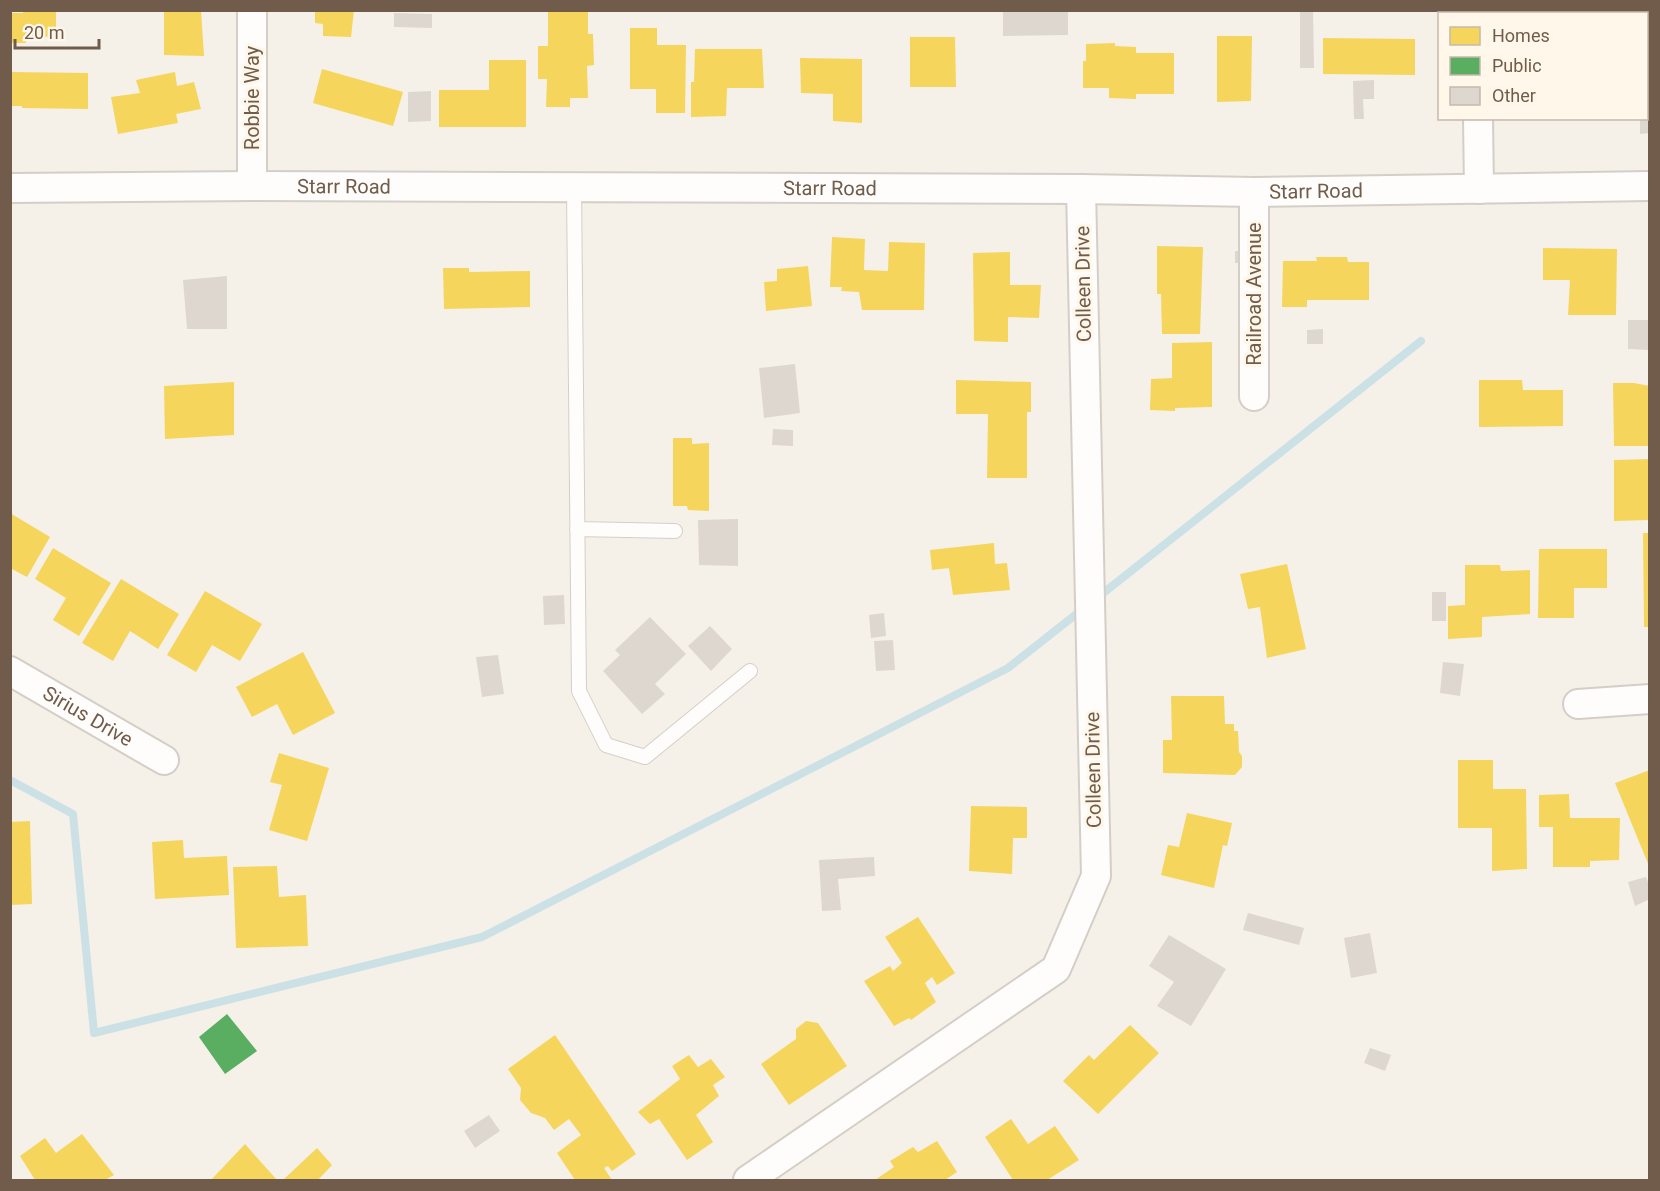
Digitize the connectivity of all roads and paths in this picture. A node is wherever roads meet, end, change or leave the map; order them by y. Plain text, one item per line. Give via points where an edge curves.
1 (252, 10) edge
2 (1478, 120) edge
3 (252, 186) junction
4 (1650, 186) edge
5 (574, 187) junction
6 (10, 189) edge
7 (1081, 189) junction
8 (1479, 189) junction
9 (1254, 192) junction
10 (1254, 396) dead end
11 (577, 530) junction
12 (675, 531) dead end
13 (10, 671) edge
14 (750, 671) dead end
15 (1650, 699) edge
16 (1578, 704) dead end
17 (165, 760) dead end
18 (748, 1180) edge

1 - 3 street, Robbie Way
2 - 8 street
3 - 5 street, Starr Road
3 - 6 street, Starr Road
4 - 8 street, Starr Road
5 - 7 street, Starr Road
5 - 11 lane
7 - 9 street, Starr Road
7 - 18 street, Colleen Drive via 1096,876 1056,969
8 - 9 street, Starr Road
9 - 10 street, Railroad Avenue
11 - 12 lane
11 - 14 lane via 579,691 606,745 645,757
13 - 17 street, Sirius Drive
15 - 16 street

